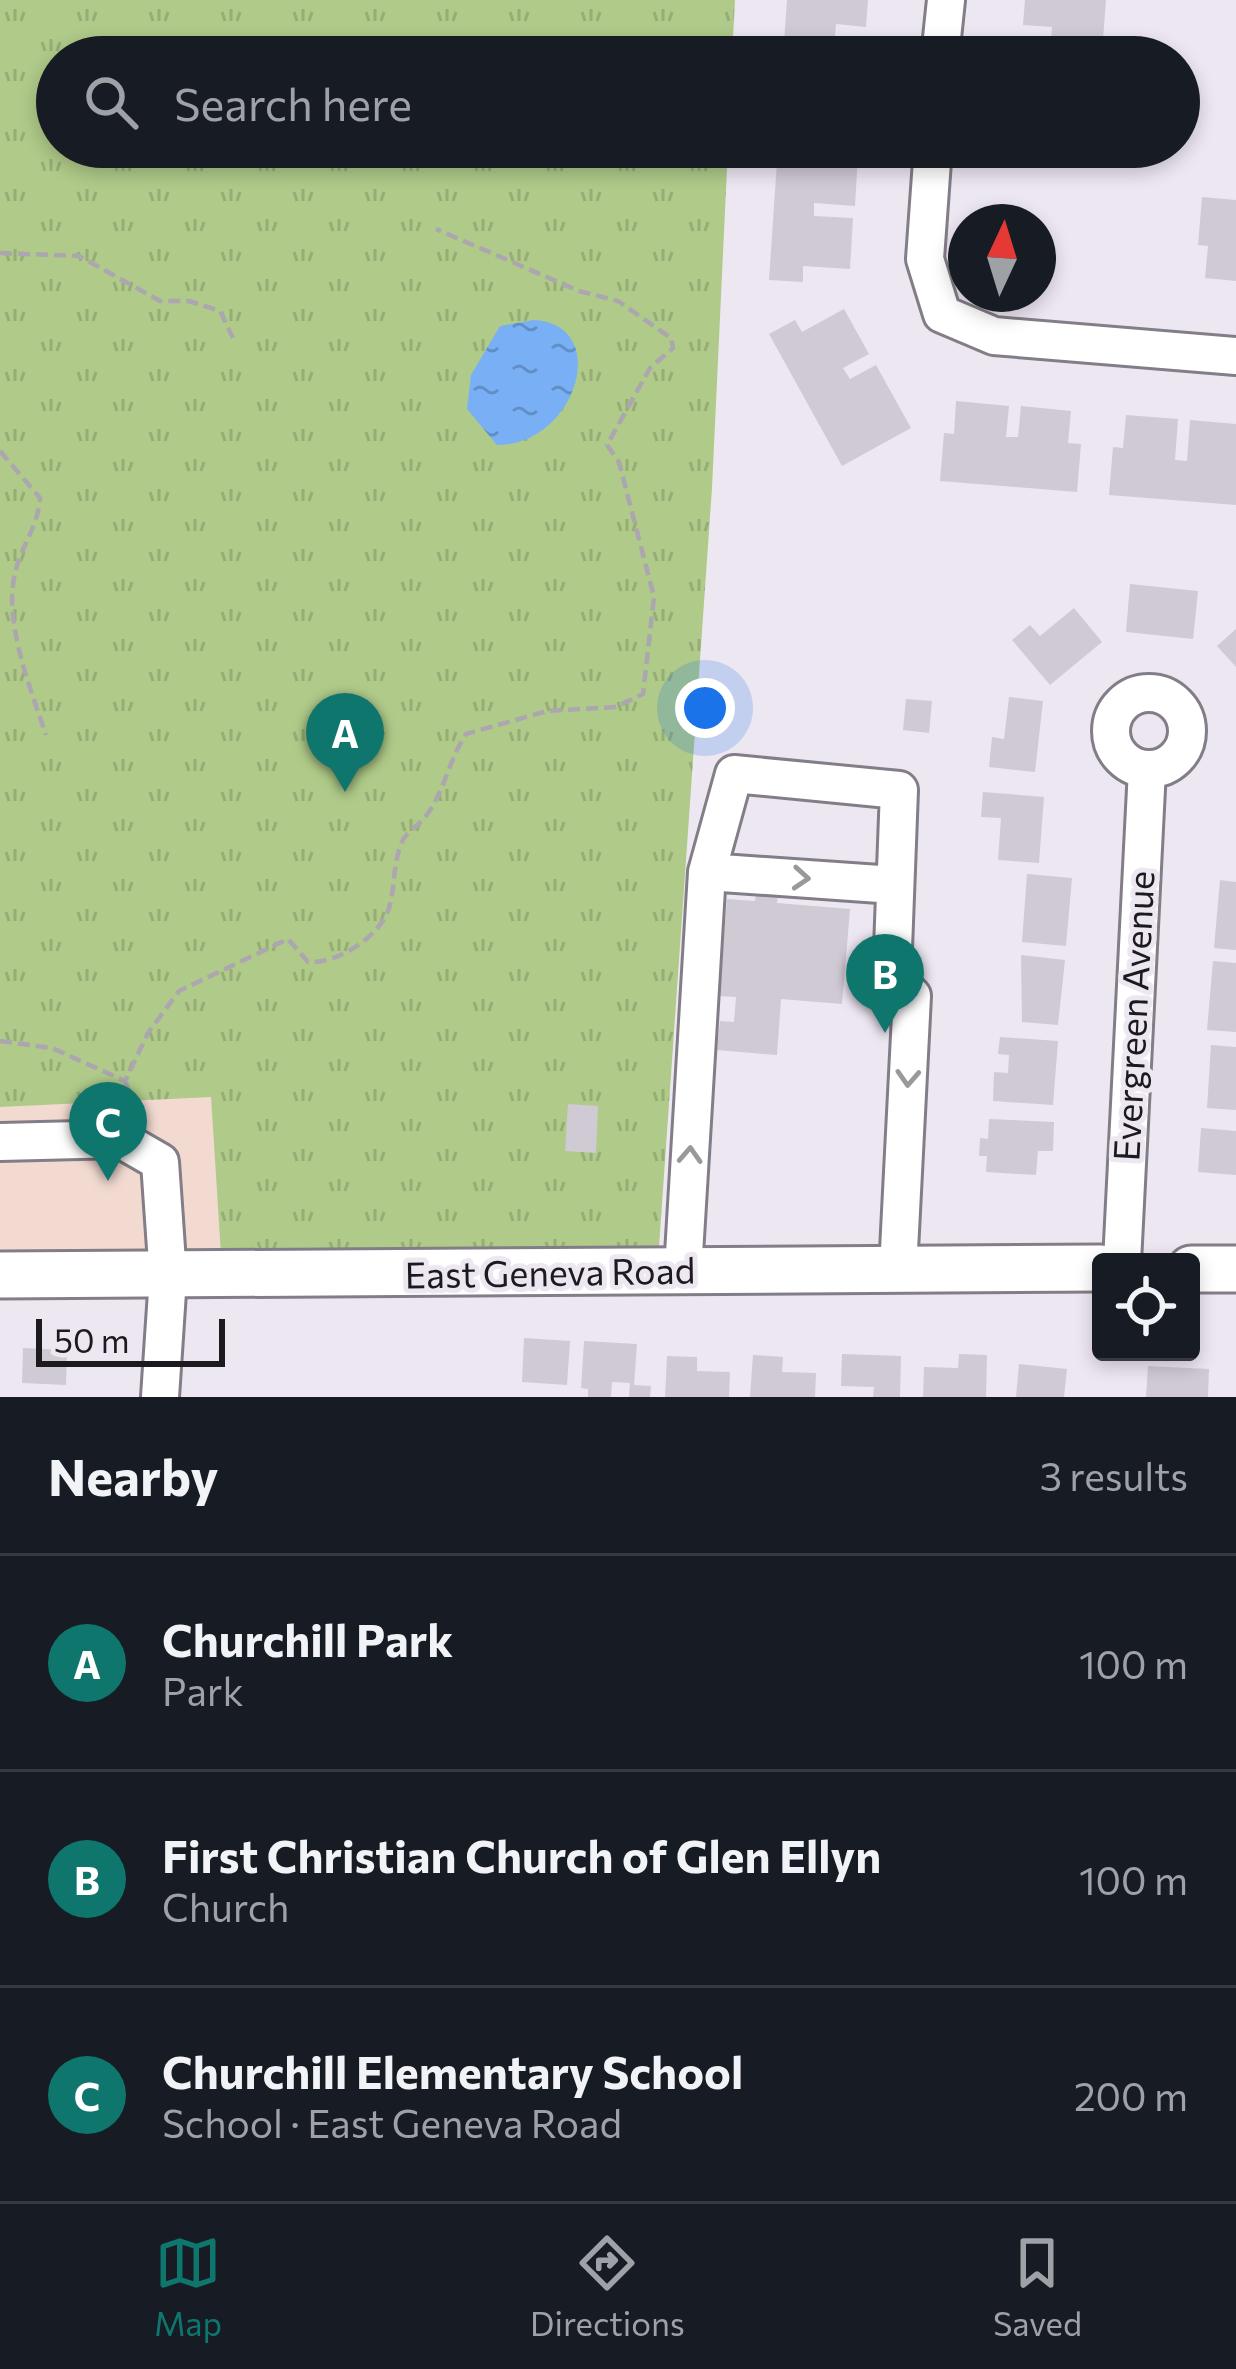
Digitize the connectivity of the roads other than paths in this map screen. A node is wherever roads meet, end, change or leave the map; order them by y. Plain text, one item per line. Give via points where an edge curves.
1 (946, 0) edge
2 (942, 36) edge
3 (932, 168) edge
4 (1236, 356) edge
5 (1147, 769) dead end
6 (707, 872) junction
7 (894, 885) junction
8 (0, 1142) edge
9 (1122, 1253) edge
10 (1092, 1268) edge
11 (1200, 1269) edge
12 (1236, 1269) edge
13 (898, 1270) junction
14 (683, 1271) junction
15 (0, 1275) edge
16 (168, 1277) junction
17 (160, 1397) edge

1 - 2 street
3 - 4 street via 926,259 942,314 994,337
5 - 9 street, Evergreen Avenue
6 -> 7 street
6 - 7 street via 734,774 899,790
14 -> 6 street
7 -> 13 street via 892,975 912,996
8 - 16 street via 120,1139 160,1162
10 - 13 main road, East Geneva Road
11 - 12 main road
13 - 14 main road, East Geneva Road
14 - 16 main road, East Geneva Road
15 - 16 main road, East Geneva Road
16 - 17 street

